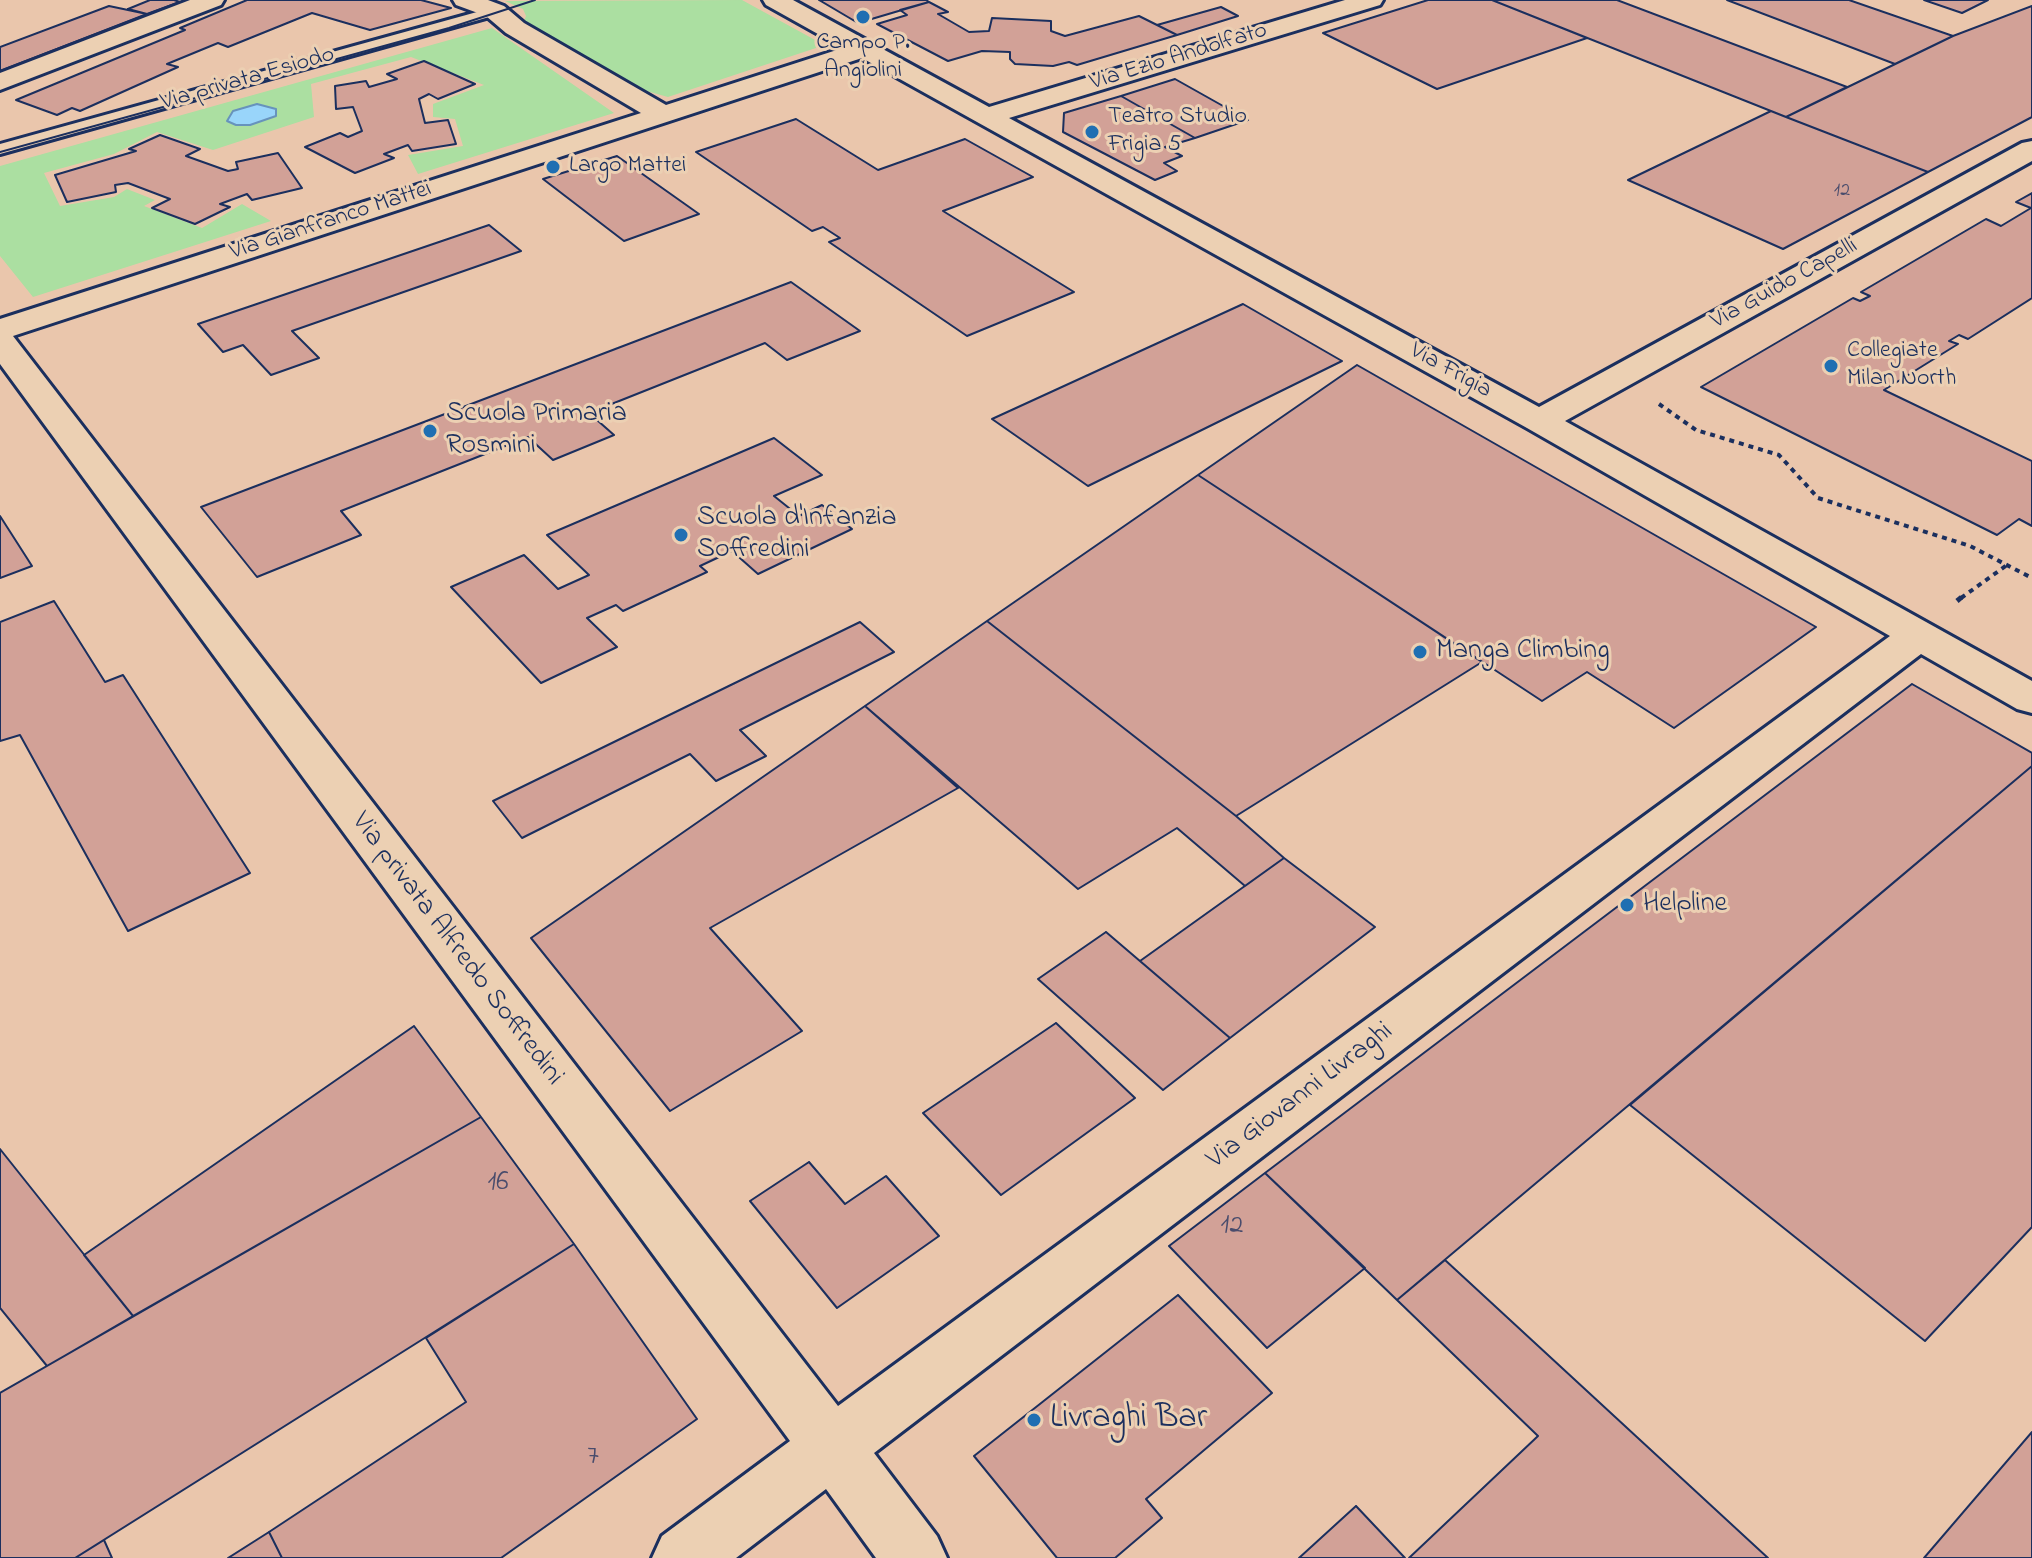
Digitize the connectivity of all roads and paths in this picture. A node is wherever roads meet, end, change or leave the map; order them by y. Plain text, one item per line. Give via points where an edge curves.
1 (212, 0) edge
2 (465, 0) edge
3 (775, 0) edge
4 (1371, 0) edge
5 (495, 11) junction
6 (865, 49) junction
7 (0, 82) edge
8 (662, 114) junction
9 (987, 116) junction
10 (0, 149) edge
11 (2032, 149) edge
12 (0, 330) edge
13 (0, 341) edge
14 (1655, 401) dead end
15 (1539, 421) junction
16 (2007, 565) junction
17 (2032, 578) edge
18 (1935, 620) junction
19 (2032, 699) edge
20 (831, 1449) junction
21 (684, 1558) edge
22 (915, 1558) edge

1 - 7 street
2 - 5 street
3 - 6 street, Via Frigia
4 - 9 street, Via Ezio Andolfato
5 - 8 street
5 - 10 lane, Via privata Esiodo
6 - 8 street, Via Gianfranco Mattei
6 - 9 street, Via Frigia
8 - 12 street, Via Gianfranco Mattei
9 - 15 street, Via Frigia
11 - 15 street, Via Guido Capelli
13 - 20 street, Via privata Alfredo Soffredini
14 - 16 path via 1696,430 1779,455 1818,498 1970,546
15 - 18 street, Via Frigia
16 - 17 path
16 - 18 path
18 - 19 street, Via Frigia
18 - 20 street, Via Giovanni Livraghi
20 - 21 street, Via Giovanni Livraghi
20 - 22 street, Via privata Alfredo Soffredini

